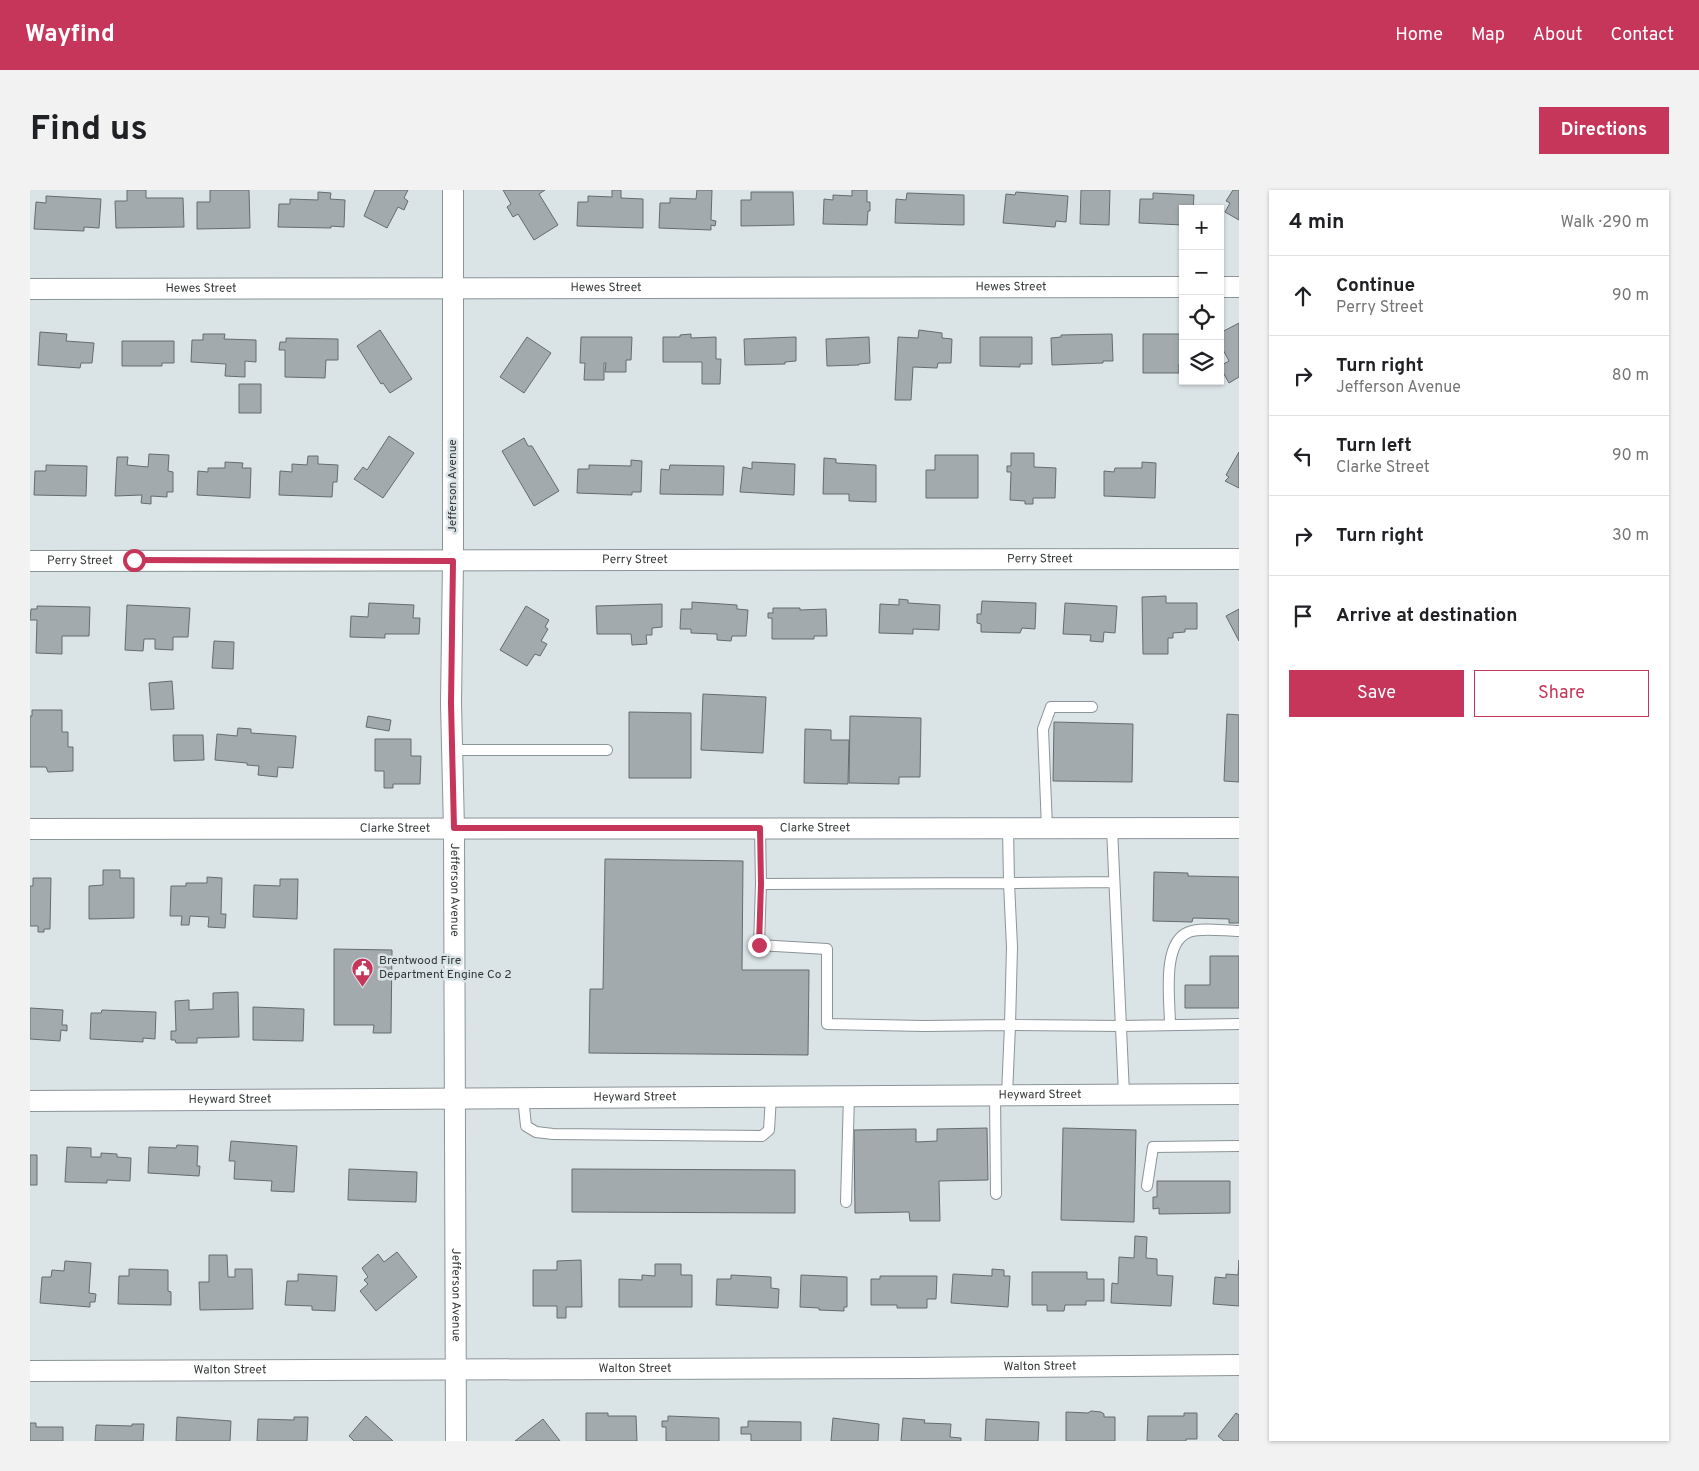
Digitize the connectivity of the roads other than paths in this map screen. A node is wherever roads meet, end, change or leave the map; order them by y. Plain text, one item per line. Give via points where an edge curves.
1 (453, 190) edge
2 (1224, 287) edge
3 (1239, 287) edge
4 (453, 288) junction
5 (1179, 288) edge
6 (30, 289) edge
7 (1239, 559) edge
8 (30, 561) edge
9 (453, 561) junction
10 (1092, 707) dead end
11 (452, 750) junction
12 (607, 750) dead end
13 (454, 828) junction
14 (760, 828) junction
15 (1008, 828) junction
16 (1047, 828) junction
17 (1112, 828) junction
18 (1239, 828) edge
19 (30, 829) edge
20 (1114, 882) junction
21 (1009, 883) junction
22 (761, 884) junction
23 (1239, 931) edge
24 (1239, 1024) edge
25 (1010, 1025) junction
26 (1170, 1025) junction
27 (1120, 1026) junction
28 (1124, 1094) junction
29 (1239, 1094) edge
30 (1001, 1095) junction
31 (771, 1096) junction
32 (848, 1096) junction
33 (523, 1097) junction
34 (454, 1098) junction
35 (30, 1101) edge
36 (1239, 1146) edge
37 (1148, 1186) dead end
38 (996, 1194) dead end
39 (846, 1202) dead end
40 (1239, 1365) edge
41 (456, 1370) junction
42 (30, 1371) edge
43 (456, 1441) edge

1 - 4 street, Jefferson Avenue
2 - 3 street
4 - 5 street, Hewes Street
4 - 6 street, Hewes Street
4 - 9 street, Jefferson Avenue
7 - 9 street, Perry Street
8 - 9 street, Perry Street
9 - 11 street, Jefferson Avenue
10 - 16 lane via 1051,707 1043,729
11 - 12 lane
11 - 13 street, Jefferson Avenue
13 - 14 street, Clarke Street
13 - 19 street, Clarke Street
13 - 34 street, Jefferson Avenue
14 - 15 street, Clarke Street
14 - 22 lane
15 - 16 street, Clarke Street
15 - 21 lane
16 - 17 street, Clarke Street
17 - 18 street, Clarke Street
17 - 20 lane
20 - 21 lane
20 - 27 lane
21 - 22 lane
21 - 25 lane via 1012,947
22 - 25 lane via 759,945 827,949 827,1024
23 - 26 lane via 1188,932 1173,948 1169,961
24 - 26 lane
25 - 27 lane
25 - 30 lane
26 - 27 lane
27 - 28 lane
28 - 29 street, Heyward Street
28 - 30 street, Heyward Street
30 - 32 street, Heyward Street
30 - 38 lane
31 - 32 street, Heyward Street
31 - 33 street, Heyward Street
31 - 33 lane via 768,1130 762,1136 536,1132 526,1126
32 - 39 lane
33 - 34 street, Heyward Street
34 - 35 street, Heyward Street
34 - 41 street, Jefferson Avenue
36 - 37 lane via 1153,1147
40 - 41 street, Walton Street
41 - 42 street, Walton Street
41 - 43 street, Jefferson Avenue

